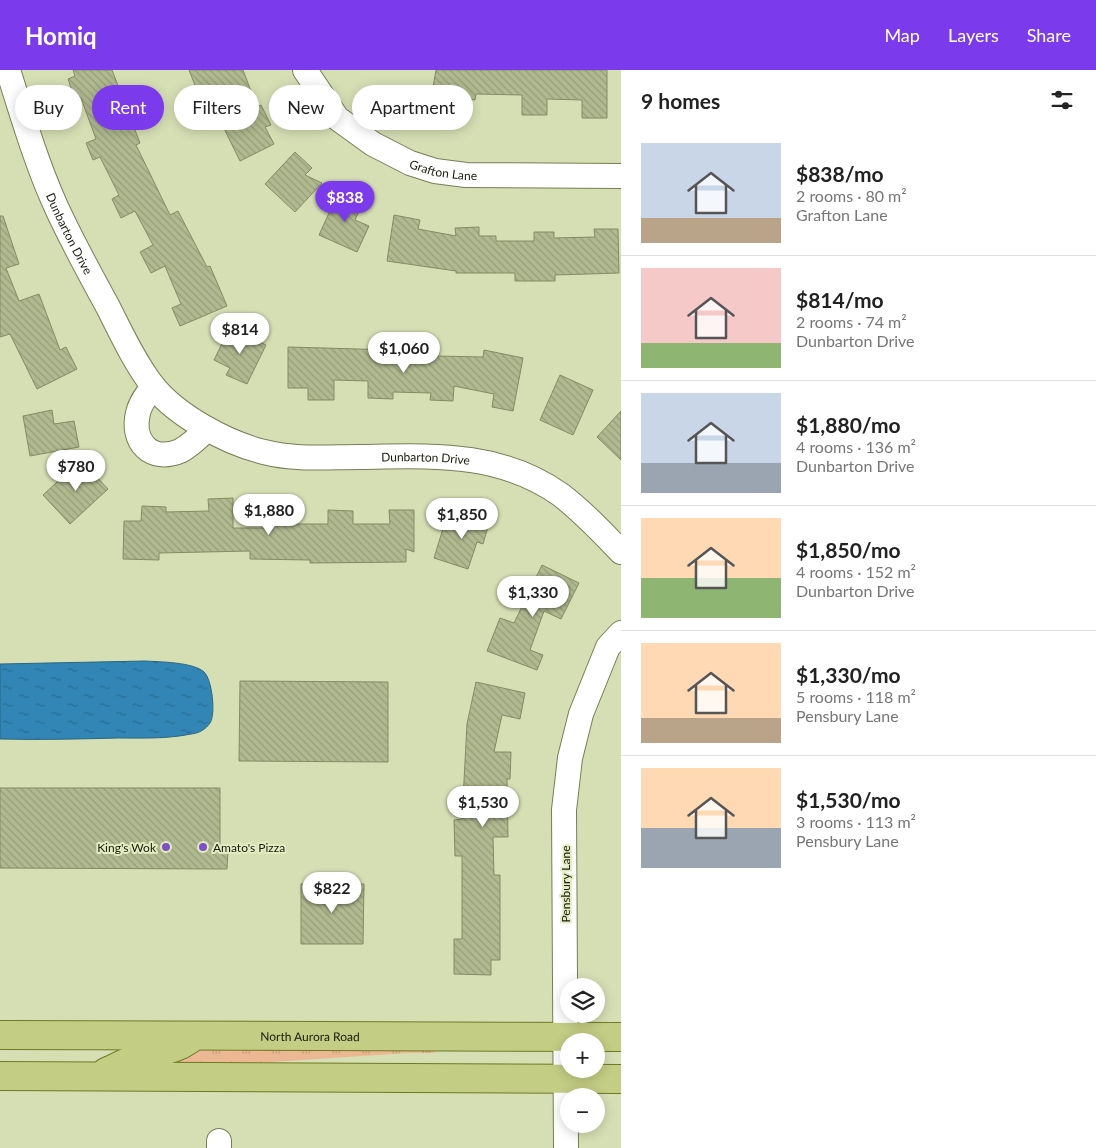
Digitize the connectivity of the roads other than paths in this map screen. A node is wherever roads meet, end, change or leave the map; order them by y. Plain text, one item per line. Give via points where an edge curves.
1 (8, 70) edge
2 (305, 70) edge
3 (621, 176) edge
4 (153, 386) junction
5 (207, 429) junction
6 (621, 552) edge
7 (621, 633) edge
8 (565, 1033) edge
9 (0, 1035) edge
10 (196, 1035) junction
11 (560, 1037) edge
12 (605, 1037) edge
13 (621, 1037) edge
14 (0, 1076) edge
15 (96, 1076) junction
16 (565, 1079) junction
17 (621, 1079) edge
18 (566, 1148) edge

1 - 4 street, Dunbarton Drive via 53,201 124,339
2 - 3 street, Grafton Lane via 338,118 373,144 410,163 466,175
4 - 5 street, Dunbarton Drive via 178,410
4 - 5 street via 138,412 137,430 143,446 161,455 171,454 182,450
5 - 6 street, Dunbarton Drive via 266,453 304,458 442,456 490,462 511,469 560,495
7 - 8 street, Pensbury Lane via 608,647 581,714 566,781
9 - 10 main road, North Aurora Road
10 - 11 main road, North Aurora Road
10 - 15 main road via 183,1044 140,1057
12 - 13 main road, North Aurora Road
14 - 15 main road
15 - 16 main road
16 - 17 main road
16 - 18 street, Pensbury Lane

